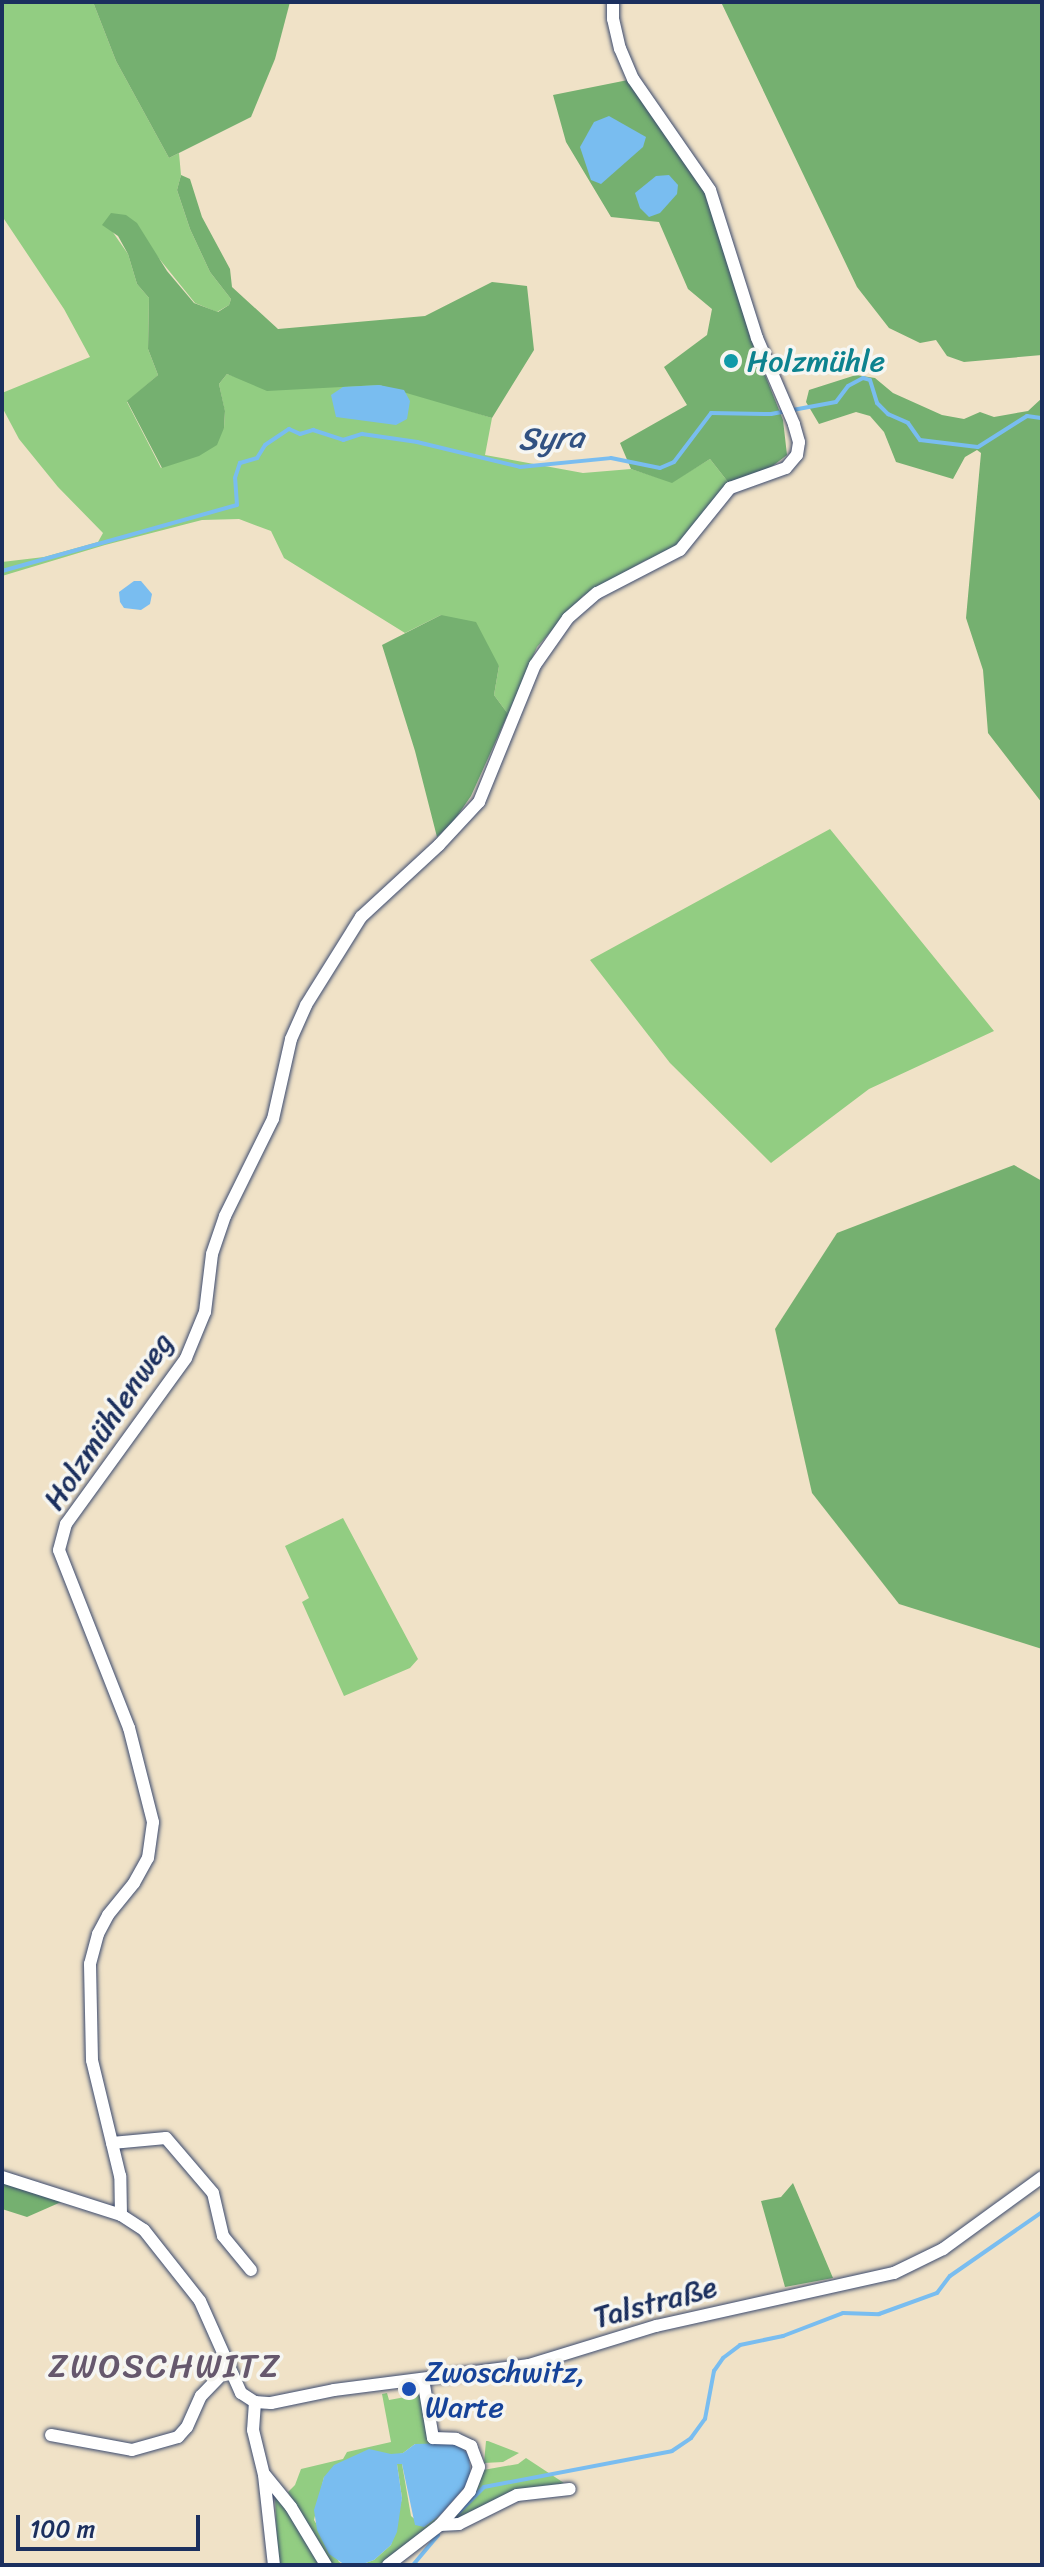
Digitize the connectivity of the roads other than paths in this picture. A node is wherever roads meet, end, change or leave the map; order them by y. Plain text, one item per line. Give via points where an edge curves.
1 (613, 2) edge
2 (112, 2143) junction
3 (2, 2177) edge
4 (1042, 2177) edge
5 (121, 2215) junction
6 (251, 2270) dead end
7 (230, 2366) junction
8 (423, 2379) junction
9 (255, 2402) junction
10 (51, 2435) dead end
11 (264, 2475) junction
12 (570, 2489) dead end
13 (440, 2525) junction
14 (274, 2565) edge
15 (326, 2565) edge
16 (388, 2565) edge

1 - 2 street, Holzmühlenweg via 620,49 633,79 710,190 757,338 794,424 797,455 786,468 730,488 680,550 597,593 568,618 535,665 479,802 361,917 296,1027 273,1119 212,1254 205,1312 186,1358 66,1524 59,1550 129,1728 153,1822 148,1858 108,1915 90,1964 92,2060
2 - 5 street, Holzmühlenweg
2 - 6 street via 166,2138 213,2193 223,2236
3 - 5 street
4 - 8 street, Talstraße via 943,2249 894,2273 656,2326 529,2365
5 - 7 street via 144,2230 191,2289
7 - 9 street via 241,2393
7 - 10 street via 201,2396 178,2437 132,2450
8 - 9 street, Talstraße
8 - 13 street via 433,2438 471,2446 479,2467 470,2491
9 - 11 street via 253,2430
11 - 14 street
11 - 15 street via 291,2507
12 - 13 street via 517,2495 459,2524
13 - 16 street

